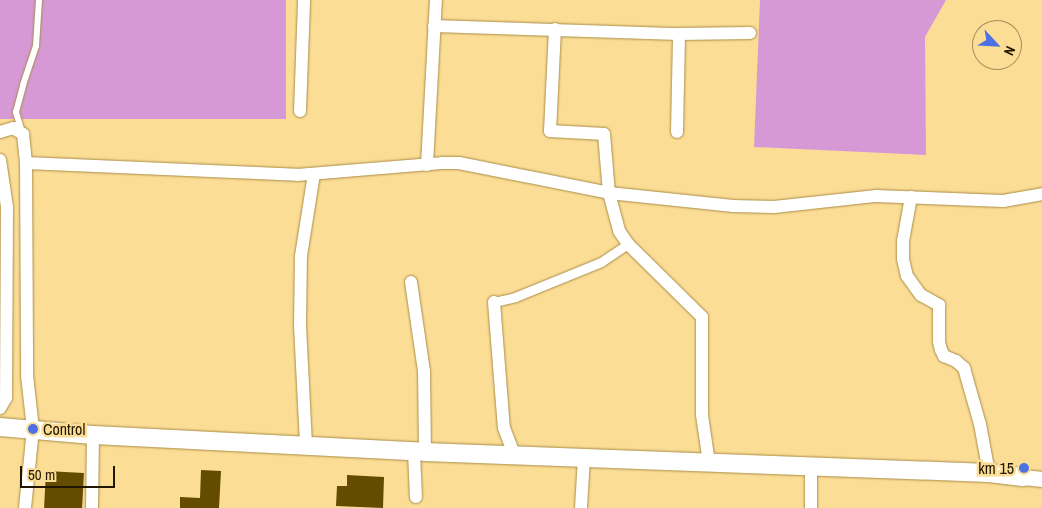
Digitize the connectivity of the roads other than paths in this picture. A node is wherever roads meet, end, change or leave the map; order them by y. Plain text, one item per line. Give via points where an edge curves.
1 (39, 0) edge
2 (304, 0) edge
3 (436, 0) edge
4 (434, 26) junction
5 (555, 29) junction
6 (750, 33) dead end
7 (679, 34) junction
8 (300, 111) dead end
9 (0, 132) edge
10 (677, 132) dead end
11 (23, 134) junction
12 (0, 160) edge
13 (26, 163) junction
14 (427, 164) junction
15 (314, 174) junction
16 (609, 193) junction
17 (1042, 194) edge
18 (911, 197) junction
19 (4, 207) edge
20 (628, 244) junction
21 (411, 282) dead end
22 (494, 302) joint
23 (27, 375) junction
24 (6, 377) junction
25 (0, 408) edge
26 (0, 427) edge
27 (33, 429) junction
28 (93, 435) junction
29 (306, 444) junction
30 (420, 452) junction
31 (515, 456) junction
32 (584, 458) junction
33 (709, 463) junction
34 (811, 466) junction
35 (989, 473) junction
36 (1023, 477) joint
37 (1042, 479) edge
38 (416, 497) dead end
39 (25, 508) edge
40 (92, 508) edge
41 (581, 508) edge
42 (811, 508) edge

1 - 11 lane via 36,46 16,112
2 - 8 street
3 - 4 street
4 - 5 street
4 - 14 street
5 - 7 street
5 - 16 street via 550,131 604,134
6 - 7 street
7 - 10 street
9 - 11 street via 12,128
11 - 13 street
12 - 19 street
13 - 15 street
13 - 23 street
14 - 15 street
14 - 16 street via 459,164
15 - 29 street via 301,256 300,325
16 - 18 street via 677,202 774,208 876,196
16 - 20 street via 619,231
17 - 18 street via 1003,201
18 - 35 street via 903,259 907,276 921,295 939,305 941,350 944,356 964,368 980,424
19 - 24 street
20 - 22 street via 601,262 515,297
20 - 33 street via 702,317 702,415
21 - 30 street via 424,371
22 - 31 street via 504,428
23 - 24 street via 22,382
23 - 27 street
24 - 25 street via 6,398
26 - 27 main road
27 - 28 main road
27 - 39 street
28 - 29 main road
28 - 40 street
29 - 30 main road
30 - 31 main road
30 - 38 street
31 - 32 main road
32 - 33 main road
32 - 41 street
33 - 34 main road
34 - 35 main road
34 - 42 street
35 - 36 main road
36 - 37 street

